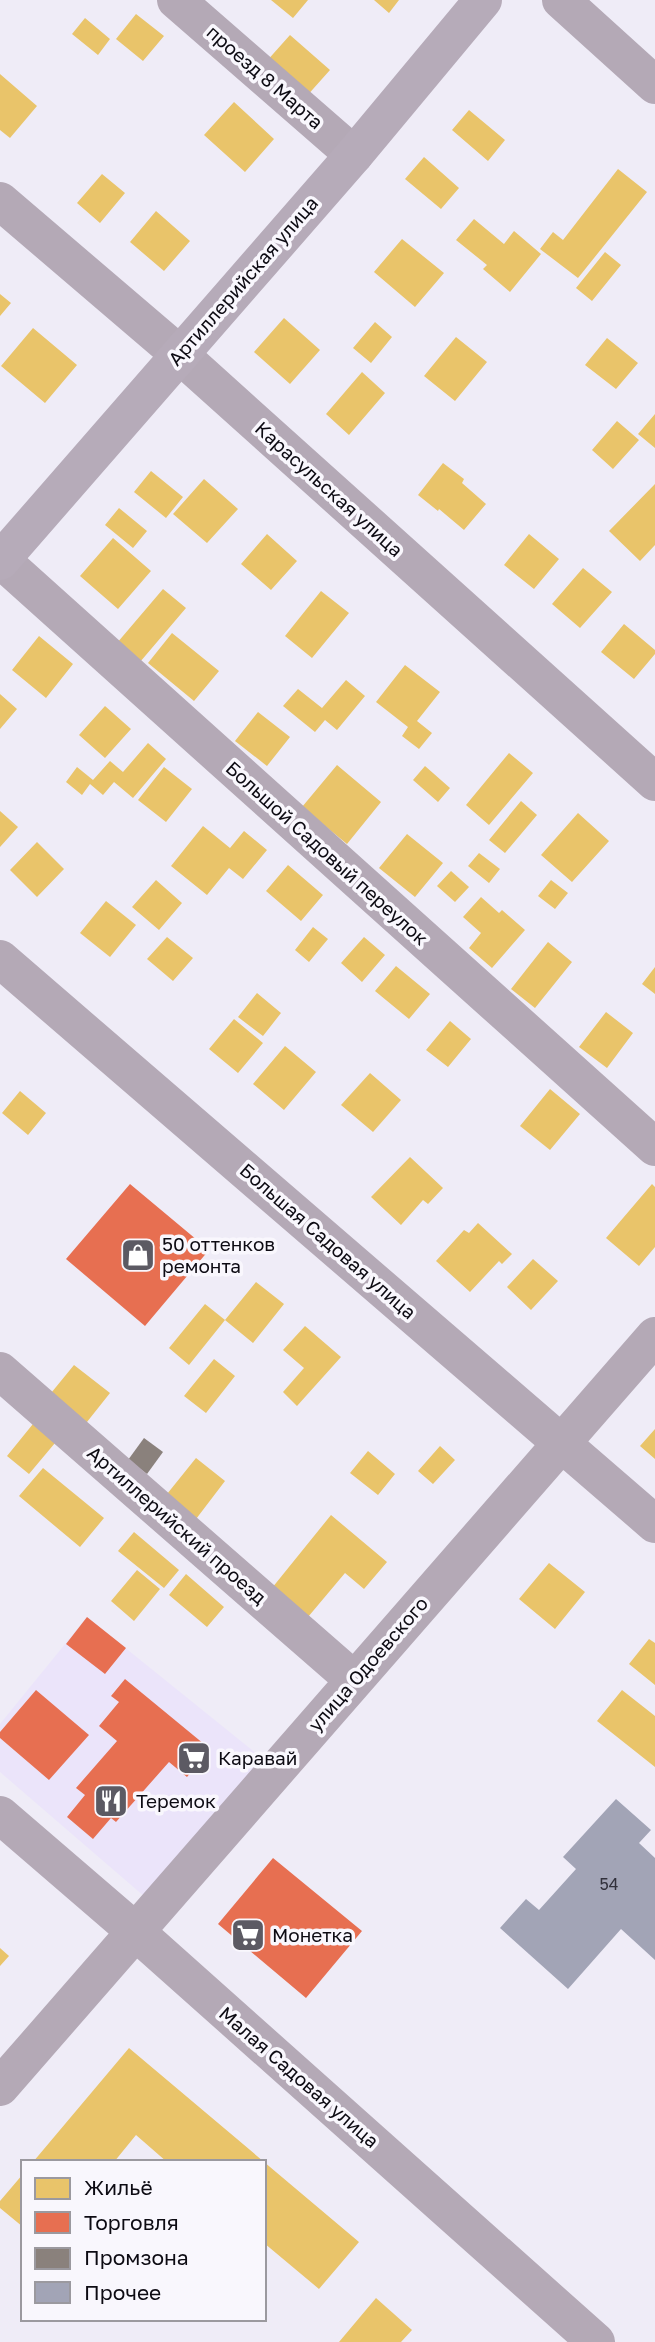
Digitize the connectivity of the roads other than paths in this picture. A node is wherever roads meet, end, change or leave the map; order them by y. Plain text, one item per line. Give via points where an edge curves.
1 (176, 0) edge
2 (484, 0) edge
3 (561, 0) edge
4 (655, 85) edge
5 (354, 155) junction
6 (0, 201) edge
7 (178, 354) junction
8 (0, 560) edge
9 (655, 782) edge
10 (0, 959) edge
11 (655, 1147) edge
12 (655, 1336) edge
13 (0, 1371) edge
14 (561, 1444) junction
15 (655, 1524) edge
16 (354, 1679) junction
17 (0, 1815) edge
18 (136, 1932) junction
19 (0, 2087) edge
20 (596, 2342) edge

1 - 5 street, проезд 8 Марта
2 - 5 main road, Артиллерийская улица
3 - 4 street
5 - 7 main road, Артиллерийская улица
6 - 7 street, Карасульская улица
7 - 8 main road, Артиллерийская улица
7 - 9 street, Карасульская улица
8 - 11 street, Большой Садовый переулок
10 - 14 street, Большая Садовая улица
12 - 14 street, улица Одоевского
13 - 16 street, Артиллерийский проезд
14 - 15 street, Большая Садовая улица
14 - 16 street, улица Одоевского
16 - 18 street, улица Одоевского
17 - 18 street, Малая Садовая улица
18 - 19 street, улица Одоевского
18 - 20 street, Малая Садовая улица

